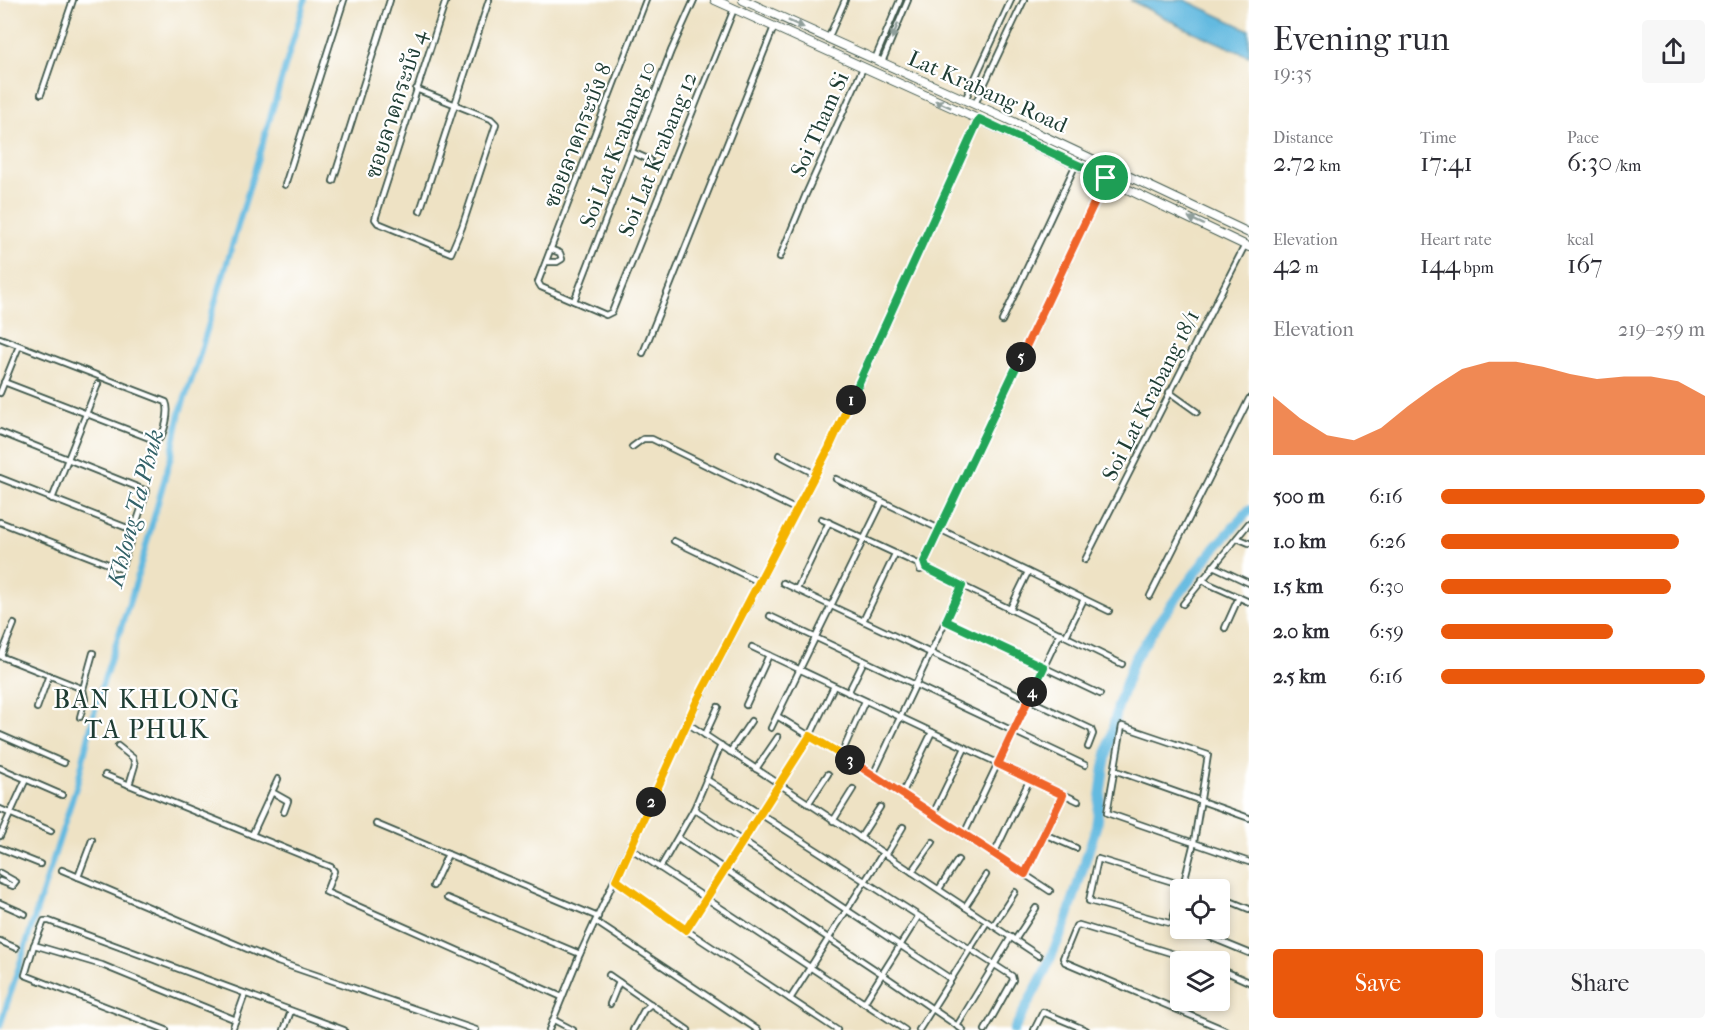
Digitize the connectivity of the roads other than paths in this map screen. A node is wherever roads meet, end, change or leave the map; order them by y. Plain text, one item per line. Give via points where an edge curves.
1 (73, 0) edge
2 (344, 0) edge
3 (390, 0) edge
4 (446, 0) edge
5 (489, 0) edge
6 (646, 0) edge
7 (694, 0) edge
8 (715, 0) edge
9 (743, 0) edge
10 (845, 0) edge
11 (904, 0) edge
12 (1011, 0) edge
13 (1024, 0) edge
14 (734, 9) junction
15 (774, 27) junction
16 (828, 39) junction
17 (878, 61) junction
18 (870, 71) junction
19 (416, 89) junction
20 (41, 94) dead end
21 (965, 100) junction
22 (454, 104) junction
23 (975, 104) junction
24 (979, 119) junction
25 (632, 152) junction
26 (650, 160) dead end
27 (1076, 164) junction
28 (1106, 178) junction
29 (333, 181) dead end
30 (285, 185) dead end
31 (420, 211) dead end
32 (1248, 231) edge
33 (1247, 246) edge
34 (550, 249) junction
35 (780, 257) dead end
36 (546, 262) junction
37 (574, 301) junction
38 (1002, 321) dead end
39 (0, 338) edge
40 (19, 346) junction
41 (642, 353) dead end
42 (4, 382) junction
43 (98, 384) dead end
44 (1169, 392) junction
45 (0, 393) edge
46 (1249, 399) edge
47 (1197, 412) dead end
48 (86, 414) junction
49 (0, 432) edge
50 (632, 447) dead end
51 (779, 454) dead end
52 (68, 458) junction
53 (815, 474) junction
54 (0, 478) edge
55 (836, 479) dead end
56 (52, 499) junction
57 (882, 502) junction
58 (796, 510) junction
59 (821, 519) dead end
60 (0, 522) edge
61 (829, 522) junction
62 (1249, 523) edge
63 (939, 530) junction
64 (135, 531) junction
65 (1237, 538) junction
66 (864, 539) junction
67 (674, 541) dead end
68 (1249, 543) edge
69 (895, 554) junction
70 (1085, 560) dead end
71 (924, 562) junction
72 (918, 564) junction
73 (1213, 566) junction
74 (926, 568) junction
75 (1028, 572) junction
76 (1202, 579) junction
77 (759, 582) junction
78 (783, 582) dead end
79 (1249, 583) edge
80 (962, 586) junction
81 (797, 589) junction
82 (1150, 596) dead end
83 (1239, 597) junction
84 (1084, 599) junction
85 (1249, 602) edge
86 (1183, 604) dead end
87 (832, 606) junction
88 (1010, 609) junction
89 (1109, 611) dead end
90 (770, 616) dead end
91 (863, 621) junction
92 (946, 621) junction
93 (14, 624) dead end
94 (1225, 628) dead end
95 (1060, 633) junction
96 (1066, 636) junction
97 (816, 638) junction
98 (752, 647) dead end
99 (93, 653) dead end
100 (931, 653) junction
101 (769, 655) junction
102 (1, 656) edge
103 (864, 661) junction
104 (1122, 663) dead end
105 (1044, 667) junction
106 (801, 670) junction
107 (49, 675) junction
108 (915, 685) junction
109 (834, 686) junction
110 (83, 688) junction
111 (848, 693) junction
112 (1100, 694) dead end
113 (1028, 699) junction
114 (865, 701) junction
115 (746, 705) dead end
116 (718, 707) dead end
117 (37, 708) dead end
118 (777, 716) junction
119 (80, 717) dead end
120 (900, 717) junction
121 (751, 721) dead end
122 (687, 723) junction
123 (771, 728) dead end
124 (1013, 731) junction
125 (932, 732) junction
126 (0, 735) edge
127 (705, 735) junction
128 (810, 736) junction
129 (778, 737) dead end
130 (721, 745) junction
131 (118, 746) dead end
132 (1088, 747) dead end
133 (965, 748) junction
134 (730, 752) junction
135 (841, 755) junction
136 (64, 763) dead end
137 (998, 764) junction
138 (1085, 765) dead end
139 (0, 768) edge
140 (756, 769) junction
141 (1114, 770) junction
142 (828, 774) dead end
143 (105, 775) dead end
144 (873, 775) junction
145 (706, 778) junction
146 (26, 779) junction
147 (278, 779) dead end
148 (1030, 779) junction
149 (129, 785) junction
150 (779, 785) junction
151 (853, 789) dead end
152 (272, 792) junction
153 (902, 794) junction
154 (62, 795) dead end
155 (1063, 795) junction
156 (1078, 801) dead end
157 (1200, 801) junction
158 (808, 804) junction
159 (880, 807) dead end
160 (0, 809) edge
161 (694, 809) junction
162 (284, 812) dead end
163 (10, 813) junction
164 (933, 814) junction
165 (760, 815) junction
166 (1249, 818) edge
167 (833, 820) junction
168 (376, 824) dead end
169 (903, 827) dead end
170 (51, 831) dead end
171 (964, 834) junction
172 (1044, 834) junction
173 (252, 835) junction
174 (0, 836) edge
175 (678, 838) junction
176 (860, 838) junction
177 (92, 840) dead end
178 (743, 842) junction
179 (933, 842) dead end
180 (1194, 842) junction
181 (0, 848) edge
182 (630, 848) junction
183 (1076, 848) dead end
184 (448, 854) junction
185 (884, 854) junction
186 (994, 854) junction
187 (958, 860) dead end
188 (1249, 862) edge
189 (40, 864) dead end
190 (660, 868) junction
191 (62, 870) dead end
192 (724, 870) junction
193 (912, 872) junction
194 (0, 873) edge
195 (1025, 874) junction
196 (986, 875) dead end
197 (78, 877) junction
198 (1185, 879) edge
199 (616, 880) junction
200 (0, 881) edge
201 (864, 882) junction
202 (1170, 883) edge
203 (433, 886) dead end
204 (939, 889) junction
205 (1050, 891) dead end
206 (1015, 892) dead end
207 (447, 898) dead end
208 (706, 899) junction
209 (1230, 901) edge
210 (0, 903) edge
211 (965, 907) junction
212 (1036, 908) dead end
213 (1249, 909) edge
214 (846, 910) junction
215 (25, 914) dead end
216 (918, 917) junction
217 (597, 919) junction
218 (1170, 921) edge
219 (987, 922) junction
220 (993, 926) junction
221 (686, 930) junction
222 (829, 938) junction
223 (1013, 939) junction
224 (1215, 939) edge
225 (0, 941) edge
226 (34, 945) junction
227 (900, 946) junction
228 (16, 948) dead end
229 (969, 950) junction
230 (1170, 953) edge
231 (1249, 953) edge
232 (580, 954) junction
233 (1039, 956) dead end
234 (993, 965) junction
235 (810, 967) junction
236 (1230, 973) edge
237 (882, 974) junction
238 (609, 975) dead end
239 (951, 979) junction
240 (620, 982) junction
241 (1249, 982) edge
242 (245, 994) junction
243 (562, 998) junction
244 (790, 999) junction
245 (864, 1003) junction
246 (610, 1004) dead end
247 (651, 1004) junction
248 (1170, 1006) edge
249 (932, 1009) junction
250 (291, 1011) junction
251 (1182, 1011) edge
252 (236, 1020) junction
253 (554, 1020) junction
254 (957, 1026) junction
255 (681, 1028) edge
256 (166, 1030) edge
257 (232, 1030) edge
258 (284, 1030) edge
259 (344, 1030) edge
260 (476, 1030) edge
261 (549, 1030) edge
262 (573, 1030) edge
263 (633, 1030) edge
264 (688, 1030) edge
265 (758, 1030) edge
266 (837, 1030) edge
267 (906, 1030) edge
268 (919, 1030) edge
269 (963, 1030) edge
270 (985, 1030) edge
271 (1034, 1030) edge
272 (1086, 1030) edge
273 (1225, 1030) edge

1 - 20 street
2 - 30 street
3 - 29 street
4 - 19 street, ซอยลาดกระบัง 4
5 - 22 street
6 - 34 street, ซอยลาดกระบัง 8
7 - 25 street, Soi Lat Krabang 10
8 - 14 main road, Lat Krabang Road
9 -> 16 main road, Lat Krabang Road
10 - 16 street
11 - 17 street
12 - 21 street
13 - 23 street
14 - 15 main road, Lat Krabang Road
14 - 37 street, Soi Lat Krabang 12 via 612,312 606,315
15 - 18 main road, Lat Krabang Road
15 - 41 street
16 - 17 main road, Lat Krabang Road
17 - 18 main road
17 - 21 main road, Lat Krabang Road
24 -> 18 main road, Lat Krabang Road
18 - 35 street, Soi Tham Si via 806,194
19 - 22 street
19 - 22 street, ซอยลาดกระบัง 4 via 375,217 378,223 448,253 453,252 496,124
21 - 23 main road, Lat Krabang Road
22 - 31 street
23 - 32 main road, Lat Krabang Road
24 - 27 main road, Lat Krabang Road
24 - 53 street
25 - 26 street
25 - 37 street, Soi Lat Krabang 10
27 - 28 main road, Lat Krabang Road
27 - 38 street
33 -> 28 main road, Lat Krabang Road
28 - 63 street
33 - 44 street, Soi Lat Krabang 18/1
34 - 36 street, ซอยลาดกระบัง 8
34 - 36 street via 562,255 562,259
36 - 37 street, ซอยลาดกระบัง 8 via 538,282 541,287
39 - 40 street
40 - 42 street
40 - 48 street via 166,402 168,407 162,436 157,441
42 - 45 street
42 - 48 street
43 - 48 street
44 - 47 street
44 - 70 street, Soi Lat Krabang 18/1
46 - 82 street
48 - 52 street
49 - 52 street
50 - 58 street via 643,439 652,439
51 - 53 street
52 - 56 street
52 - 64 street via 146,490
53 - 58 street
54 - 56 street
55 - 57 street
56 - 64 street
57 - 63 street
57 - 66 street
58 - 77 street
59 - 61 street
60 - 64 street via 119,569
61 - 66 street
61 - 81 street
62 - 65 street
63 - 71 street
63 - 75 street
65 - 68 street
65 - 73 street
66 - 69 street
66 - 87 street
67 - 77 street
69 - 72 street
69 - 91 street
71 - 72 street
71 - 74 street
72 - 74 street via 920,570
73 - 76 street
73 - 79 street
74 - 80 street
75 - 84 street
75 - 88 street
76 - 83 street
76 - 86 street
77 - 122 street
78 - 81 street
80 - 88 street
80 - 92 street
81 - 87 street
83 - 85 street
83 - 94 street
84 - 89 street
84 - 96 street
87 - 91 street
87 - 97 street
88 - 95 street
90 - 97 street
91 - 100 street
92 - 100 street
92 - 105 street
93 - 102 street
95 - 96 street
95 - 105 street
96 - 104 street
97 - 103 street
97 - 106 street
98 - 101 street
99 - 110 street
100 - 108 street
100 - 113 street
101 - 106 street
101 - 115 street
102 - 107 street
103 - 108 street
103 - 111 street
105 - 112 street
105 - 113 street
106 - 109 street
106 - 118 street
107 - 110 street
107 - 117 street
108 - 120 street
108 - 124 street
109 - 111 street
109 - 128 street
110 - 119 street via 85,699
111 - 114 street
113 - 124 street
113 - 132 street via 1091,729
114 - 120 street
114 - 135 street
116 - 127 street
118 - 123 street
118 - 128 street
120 - 125 street
120 - 144 street
121 - 134 street
122 - 127 street
122 - 182 street
124 - 137 street
124 - 138 street
125 - 133 street
125 - 153 street
126 - 136 street
127 - 130 street
128 - 135 street
128 - 150 street
129 - 140 street
130 - 134 street
130 - 145 street
131 - 149 street via 135,765
133 - 137 street
133 - 164 street
134 - 140 street
135 - 144 street
137 - 148 street
137 - 171 street
139 - 146 street
140 - 150 street
141 - 157 street
141 - 157 street via 1123,726 1207,753
141 - 180 street via 1107,813
142 - 158 street
143 - 149 street
144 - 153 street
145 - 161 street
145 - 165 street
146 - 154 street
146 - 163 street
147 - 152 street
148 - 155 street
148 - 186 street
149 - 173 street
150 - 158 street
150 - 165 street
151 - 167 street
152 - 162 street via 288,801
152 - 173 street
153 - 164 street
155 - 156 street
155 - 172 street
157 - 166 street
157 - 180 street
158 - 167 street
159 - 176 street
160 - 163 street
161 - 175 street
161 - 178 street
163 - 170 street
163 - 174 street
164 - 171 street
165 - 178 street
165 - 201 street
167 - 176 street
168 - 184 street
169 - 185 street
171 - 186 street
172 - 183 street
172 - 195 street
173 - 243 street via 334,869 326,892
175 - 190 street
175 - 192 street
176 - 185 street
177 - 197 street
178 - 192 street
178 - 214 street
179 - 193 street
180 - 188 street
180 - 198 street
181 - 189 street
182 - 190 street
182 - 199 street
184 - 203 street
184 - 217 street
185 - 193 street
185 - 201 street
186 - 195 street
187 - 204 street
190 - 208 street
191 - 197 street
192 - 208 street
192 - 222 street
193 - 204 street
194 - 200 street via 16,882 13,886
195 - 205 street
196 - 211 street
197 - 260 street via 278,962
199 - 217 street
199 - 221 street
201 - 214 street
201 - 216 street
202 - 218 street via 1098,859 1089,901
204 - 211 street
206 - 220 street
207 - 232 street
208 - 221 street
208 - 235 street
209 - 213 street
210 - 215 street
211 - 219 street
212 - 223 street
214 - 222 street
214 - 227 street
216 - 227 street
216 - 229 street
217 - 232 street
217 - 265 street
219 - 220 street
219 - 229 street
220 - 223 street
221 - 244 street
222 - 235 street
222 - 237 street
223 - 233 street
223 - 234 street
224 - 231 street
225 - 228 street
226 - 242 street via 42,924 49,921
226 - 252 street via 102,965
226 - 256 street via 25,971 28,977
227 - 237 street
227 - 239 street
229 - 234 street
229 - 239 street
230 - 248 street via 1079,925 1063,958
232 - 243 street
234 - 254 street
234 - 270 street via 1013,980
235 - 244 street
235 - 245 street
236 - 241 street
237 - 245 street
237 - 249 street
238 - 240 street
239 - 249 street
240 - 246 street
240 - 247 street
242 - 250 street
242 - 252 street
243 - 253 street
244 - 266 street
245 - 267 street
247 - 255 street
247 - 263 street
249 - 254 street
249 - 268 street
250 - 258 street
250 - 259 street
251 - 273 street
252 - 257 street
253 - 261 street
253 - 262 street
254 - 269 street
255 - 264 street
271 - 272 street via 1043,1012

